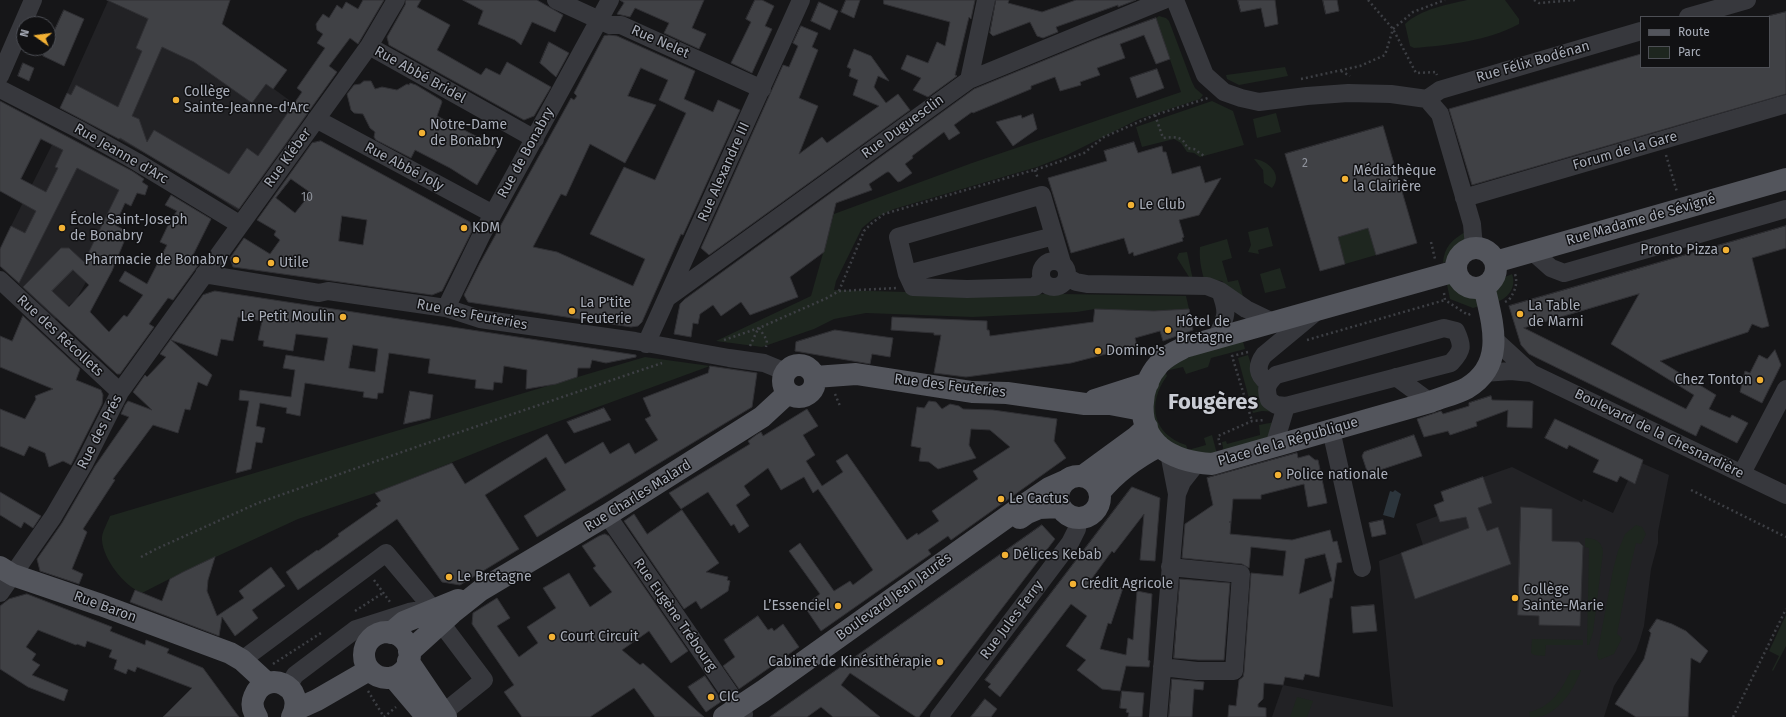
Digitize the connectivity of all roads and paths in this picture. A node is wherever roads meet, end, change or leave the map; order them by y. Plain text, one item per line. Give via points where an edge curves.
1 (33, 0) edge
2 (396, 0) edge
3 (556, 0) edge
4 (610, 0) edge
5 (801, 0) edge
6 (986, 0) edge
7 (1164, 0) edge
8 (1175, 0) edge
9 (1368, 0) edge
10 (1445, 0) edge
11 (1534, 0) edge
12 (1575, 0) edge
13 (1747, 0) edge
14 (1691, 16) edge
15 (599, 19) junction
16 (1393, 30) junction
17 (1640, 31) edge
18 (369, 46) junction
19 (0, 76) edge
20 (1438, 76) dead end
21 (1300, 79) dead end
22 (969, 80) junction
23 (0, 89) edge
24 (762, 89) junction
25 (1427, 99) junction
26 (1786, 104) edge
27 (1155, 116) dead end
28 (316, 119) junction
29 (535, 139) junction
30 (1662, 140) junction
31 (1204, 156) dead end
32 (1786, 179) edge
33 (1464, 198) junction
34 (1682, 208) junction
35 (1786, 209) edge
36 (493, 214) junction
37 (239, 224) junction
38 (1054, 236) junction
39 (1474, 248) junction
40 (1533, 252) junction
41 (1505, 267) junction
42 (1065, 270) junction
43 (1456, 271) junction
44 (204, 274) junction
45 (0, 280) edge
46 (910, 280) junction
47 (1484, 286) junction
48 (840, 291) dead end
49 (1220, 291) junction
50 (667, 298) junction
51 (1445, 300) dead end
52 (1503, 302) dead end
53 (446, 308) junction
54 (1317, 311) junction
55 (1273, 322) junction
56 (1216, 338) junction
57 (767, 340) dead end
58 (1495, 340) junction
59 (721, 341) dead end
60 (1282, 342) junction
61 (646, 344) junction
62 (1252, 350) dead end
63 (667, 354) junction
64 (786, 372) junction
65 (1484, 373) junction
66 (1531, 373) junction
67 (815, 376) junction
68 (1396, 378) junction
69 (1148, 383) junction
70 (1268, 383) junction
71 (1786, 389) edge
72 (120, 392) junction
73 (788, 393) junction
74 (1430, 402) junction
75 (1085, 404) junction
76 (1286, 406) junction
77 (1145, 419) junction
78 (1331, 430) junction
79 (1274, 446) junction
80 (1164, 450) junction
81 (1224, 460) junction
82 (1197, 463) junction
83 (1742, 473) junction
84 (1075, 478) junction
85 (1691, 490) dead end
86 (1100, 492) junction
87 (1177, 494) junction
88 (1786, 495) edge
89 (1068, 513) junction
90 (607, 516) junction
91 (1786, 537) edge
92 (141, 558) dead end
93 (1170, 567) junction
94 (1362, 568) dead end
95 (6, 571) edge
96 (0, 593) edge
97 (383, 593) dead end
98 (1786, 609) edge
99 (353, 612) dead end
100 (445, 612) junction
101 (381, 631) junction
102 (323, 632) dead end
103 (197, 642) junction
104 (409, 656) junction
105 (367, 661) junction
106 (1162, 667) junction
107 (393, 677) junction
108 (255, 678) junction
109 (292, 702) edge
110 (736, 714) edge
111 (439, 716) edge
112 (257, 717) edge
113 (939, 717) edge
114 (1158, 717) edge
115 (1733, 717) edge

1 - 19 street
2 - 18 street, Rue Kléber
3 - 15 street, Rue Nelet
4 - 15 street, Rue de Bonabry
5 - 24 street, Rue Alexandre III
6 - 22 street
7 - 22 street, Rue Duguesclin
8 - 25 street via 1205,75 1224,92 1259,102 1348,94 1391,94
9 - 16 path
10 - 16 path via 1413,12
11 - 12 path via 1539,3
13 - 14 street
15 - 24 street, Rue Nelet via 610,25 621,25
15 - 29 street, Rue de Bonabry
16 - 20 path via 1416,73 1436,72
16 - 21 path via 1385,55 1360,66
17 - 25 street, Rue Félix Bodénan via 1440,90
18 - 28 street, Rue Kléber
18 - 29 street, Rue Abbé Bridel
22 - 50 street, Rue Duguesclin
23 - 37 street, Rue Jeanne d'Arc via 137,162
24 - 50 street, Rue Alexandre III
25 - 33 street via 1440,114
26 - 30 street, Forum de la Gare
27 - 31 path via 1162,138 1178,137 1187,148 1194,149
28 - 36 street, Rue Abbé Joly
28 - 37 street, Rue Kléber
29 - 36 street, Rue de Bonabry
30 - 33 street, Forum de la Gare
30 - 34 path
32 - 34 main road, Rue Madame de Sévigné
33 - 39 street via 1472,224
34 - 40 main road, Rue Madame de Sévigné
35 - 40 street via 1564,273 1552,268
36 - 53 street, Rue de Bonabry
37 - 44 street, Rue Kléber
38 - 42 street
38 - 46 street
38 - 46 street via 1042,195 898,237
39 - 41 main road via 1487,251
39 - 43 main road via 1462,253 1458,258
40 - 41 main road, Rue Madame de Sévigné
41 - 47 main road
41 - 52 path via 1517,281 1509,300
42 - 46 street via 1063,284 1056,288 1047,286 1042,280 1035,287 967,289
42 - 49 street via 1076,282 1087,284 1207,286
43 - 47 main road via 1466,285 1478,288
43 - 54 main road
44 - 53 street, Rue des Feuteries via 319,293 328,291
44 - 72 street, Rue des Prés
45 - 72 street, Rue des Récollets
46 - 48 path
47 - 58 main road, Place de la République
49 - 55 street via 1246,309
49 - 56 street via 1226,316
50 - 61 street, Rue Alexandre III
51 - 60 path via 1311,340
53 - 61 street, Rue des Feuteries via 480,320
54 - 55 main road
54 - 60 street
55 - 56 main road
56 - 69 main road via 1184,347 1170,355 1159,364
57 - 59 path via 759,328
58 - 65 main road, Place de la République via 1493,354
58 - 66 street, Boulevard de la Chesnardière
60 - 70 street via 1258,362 1258,371
61 - 63 street, Rue des Feuteries
62 - 81 path via 1232,356 1252,421 1218,436
63 - 64 street, Rue des Feuteries via 764,363
63 - 92 path via 258,503
64 - 67 main road via 793,366 801,365 807,366
64 - 73 main road via 783,383
65 - 66 street, Boulevard de la Chesnardière
65 - 74 main road, Place de la République via 1468,387
66 - 83 street, Boulevard de la Chesnardière
67 - 73 main road via 814,388 807,395 798,397
67 - 75 main road, Rue des Feuteries via 856,374 972,392 1007,393
68 - 70 street via 1451,363 1459,354 1462,344 1456,331 1444,328 1436,330 1276,375
68 - 74 street
68 - 76 street
69 - 75 main road, Rue des Feuteries
69 - 77 main road via 1144,394
70 - 76 street via 1266,391 1269,400 1276,405
71 - 83 street
72 - 95 street, Rue des Prés via 84,464 53,517
73 - 90 main road, Rue Charles Malard via 762,417
74 - 78 main road, Place de la République
75 - 77 main road, Rue des Feuteries via 1110,404
76 - 79 street
77 - 80 main road
77 - 84 main road, Boulevard Jean Jaurès via 1135,438
78 - 79 main road, Place de la République
78 - 94 street
79 - 81 main road, Place de la République
80 - 82 main road, Place de la République
80 - 86 main road via 1144,454 1130,463
80 - 87 street
81 - 82 main road, Place de la République via 1212,464
82 - 87 street via 1182,482
83 - 88 street, Boulevard de la Chesnardière
84 - 86 main road via 1094,482
84 - 89 main road via 1061,486 1058,493 1057,500
84 - 110 main road, Boulevard Jean Jaurès via 1049,488 1021,507
85 - 91 path
86 - 89 main road via 1098,508 1092,514 1085,518
87 - 93 street
89 - 110 main road, Boulevard Jean Jaurès via 1040,508 1027,513
89 - 113 street, Rue Jules Ferry via 1077,529 1070,543
90 - 100 main road, Rue Charles Malard
90 - 110 street, Rue Eugène Trébourg
93 - 106 street
93 - 106 street via 1241,574 1234,671 1197,671
95 - 96 street, Rue des Prés
95 - 103 main road, Rue Baron
97 - 99 path
98 - 115 path
100 - 101 main road, Rue Charles Malard via 404,622
100 - 104 main road
100 - 108 street via 386,553
100 - 111 street via 484,680
101 - 104 main road via 403,639
101 - 105 main road via 370,639
101 - 109 street via 356,629 295,675
102 - 108 path
103 - 108 main road, Rue Baron
103 - 108 main road, Rue Baron via 230,653
104 - 107 main road via 400,674
104 - 111 main road
105 - 107 main road via 380,677
105 - 109 main road via 317,700
106 - 114 street
107 - 111 main road
108 - 109 main road via 278,682
108 - 112 main road via 253,707

